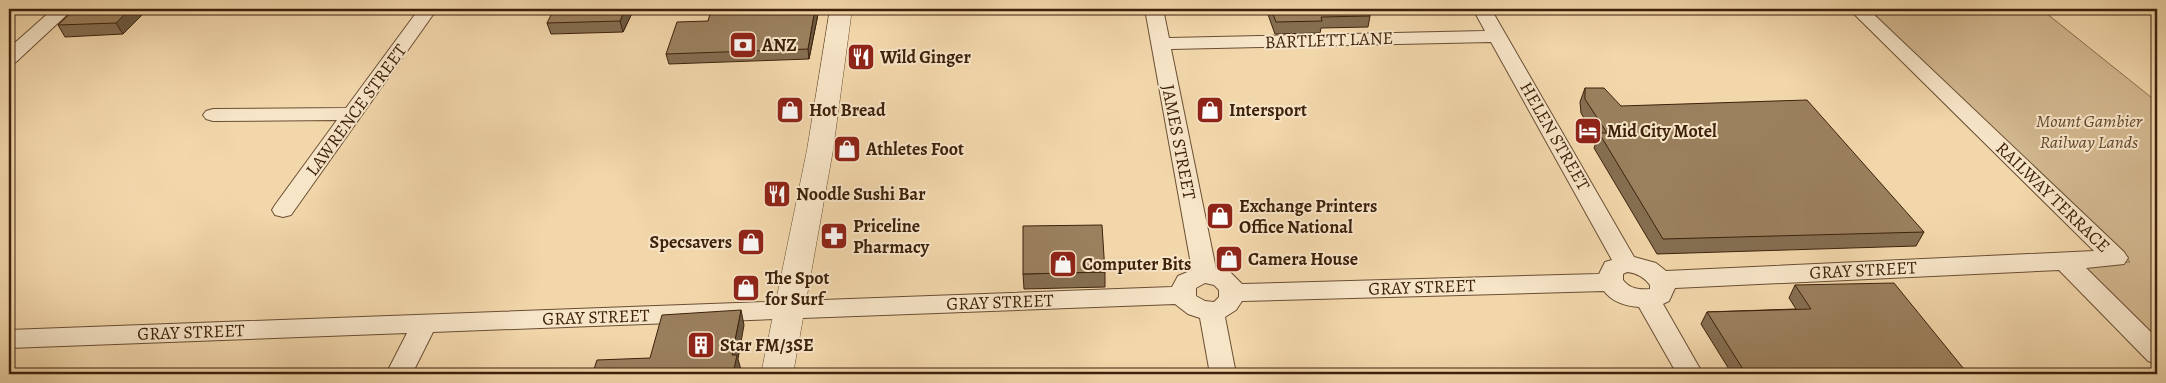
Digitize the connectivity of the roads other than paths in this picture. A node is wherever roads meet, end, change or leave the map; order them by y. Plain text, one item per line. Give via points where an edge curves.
1 (64, 9) edge
2 (428, 9) edge
3 (841, 9) edge
4 (1154, 9) edge
5 (1482, 9) edge
6 (1858, 9) edge
7 (1497, 36) junction
8 (1160, 44) junction
9 (9, 58) edge
10 (353, 114) junction
11 (213, 115) dead end
12 (283, 210) dead end
13 (2065, 261) junction
14 (1619, 273) junction
15 (1205, 275) junction
16 (1654, 290) junction
17 (1233, 293) junction
18 (1182, 295) junction
19 (789, 310) junction
20 (1211, 311) junction
21 (425, 324) junction
22 (9, 340) edge
23 (2157, 354) edge
24 (399, 374) edge
25 (777, 374) edge
26 (1223, 374) edge
27 (1690, 374) edge

1 - 9 street
2 - 10 street, LAWRENCE STREET
3 - 19 street via 820,150
4 - 8 street, JAMES STREET
5 - 7 street, HELEN STREET
6 - 13 street, RAILWAY TERRACE via 2116,258
7 - 8 street, BARTLETT LANE
7 - 14 street, HELEN STREET
8 - 15 street, JAMES STREET
10 - 11 street
10 - 12 street, LAWRENCE STREET
13 - 16 street, GRAY STREET
13 - 23 street
14 - 16 street, GRAY STREET via 1642,267 1656,275
14 - 16 street, GRAY STREET via 1615,288 1630,297
14 - 17 street, GRAY STREET
15 - 17 street via 1221,278
15 - 18 street via 1185,283
16 - 27 street
17 - 20 street via 1225,307
18 - 19 street, GRAY STREET
18 - 20 street via 1196,309
19 - 21 street, GRAY STREET
19 - 25 street
20 - 26 street
21 - 22 street, GRAY STREET
21 - 24 street

